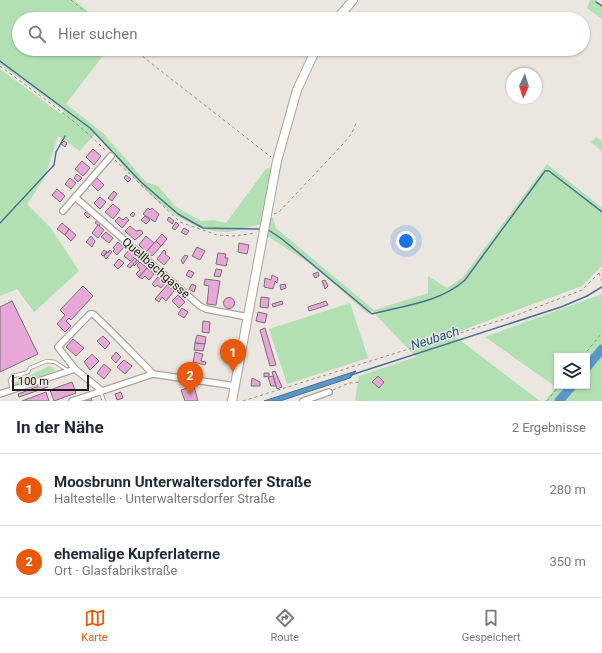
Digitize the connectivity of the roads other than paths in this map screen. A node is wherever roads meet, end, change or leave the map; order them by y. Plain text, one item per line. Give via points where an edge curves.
1 (353, 0) edge
2 (343, 12) edge
3 (313, 56) edge
4 (111, 156) road end
5 (75, 197) junction
6 (63, 211) dead end
7 (248, 317) junction
8 (75, 369) junction
9 (67, 370) junction
10 (153, 374) junction
11 (236, 386) junction
12 (13, 390) junction
13 (101, 390) junction
14 (329, 392) road end
15 (0, 394) edge
16 (72, 401) edge
17 (104, 401) edge
18 (232, 401) edge
19 (303, 401) edge

1 - 2 main road
3 - 7 main road via 297,90 277,161
4 - 5 street
5 - 6 street
5 - 7 street, Quellbachgasse via 200,306
7 - 11 main road
8 - 9 street
8 - 10 street via 58,347 90,314 93,314
8 - 13 street
9 - 12 street
9 - 12 lane via 55,362 47,361 30,368 28,372 13,376 10,380
10 - 11 street
10 - 13 street
11 - 18 main road
12 - 15 street
13 - 16 street
13 - 17 lane
14 - 19 street

